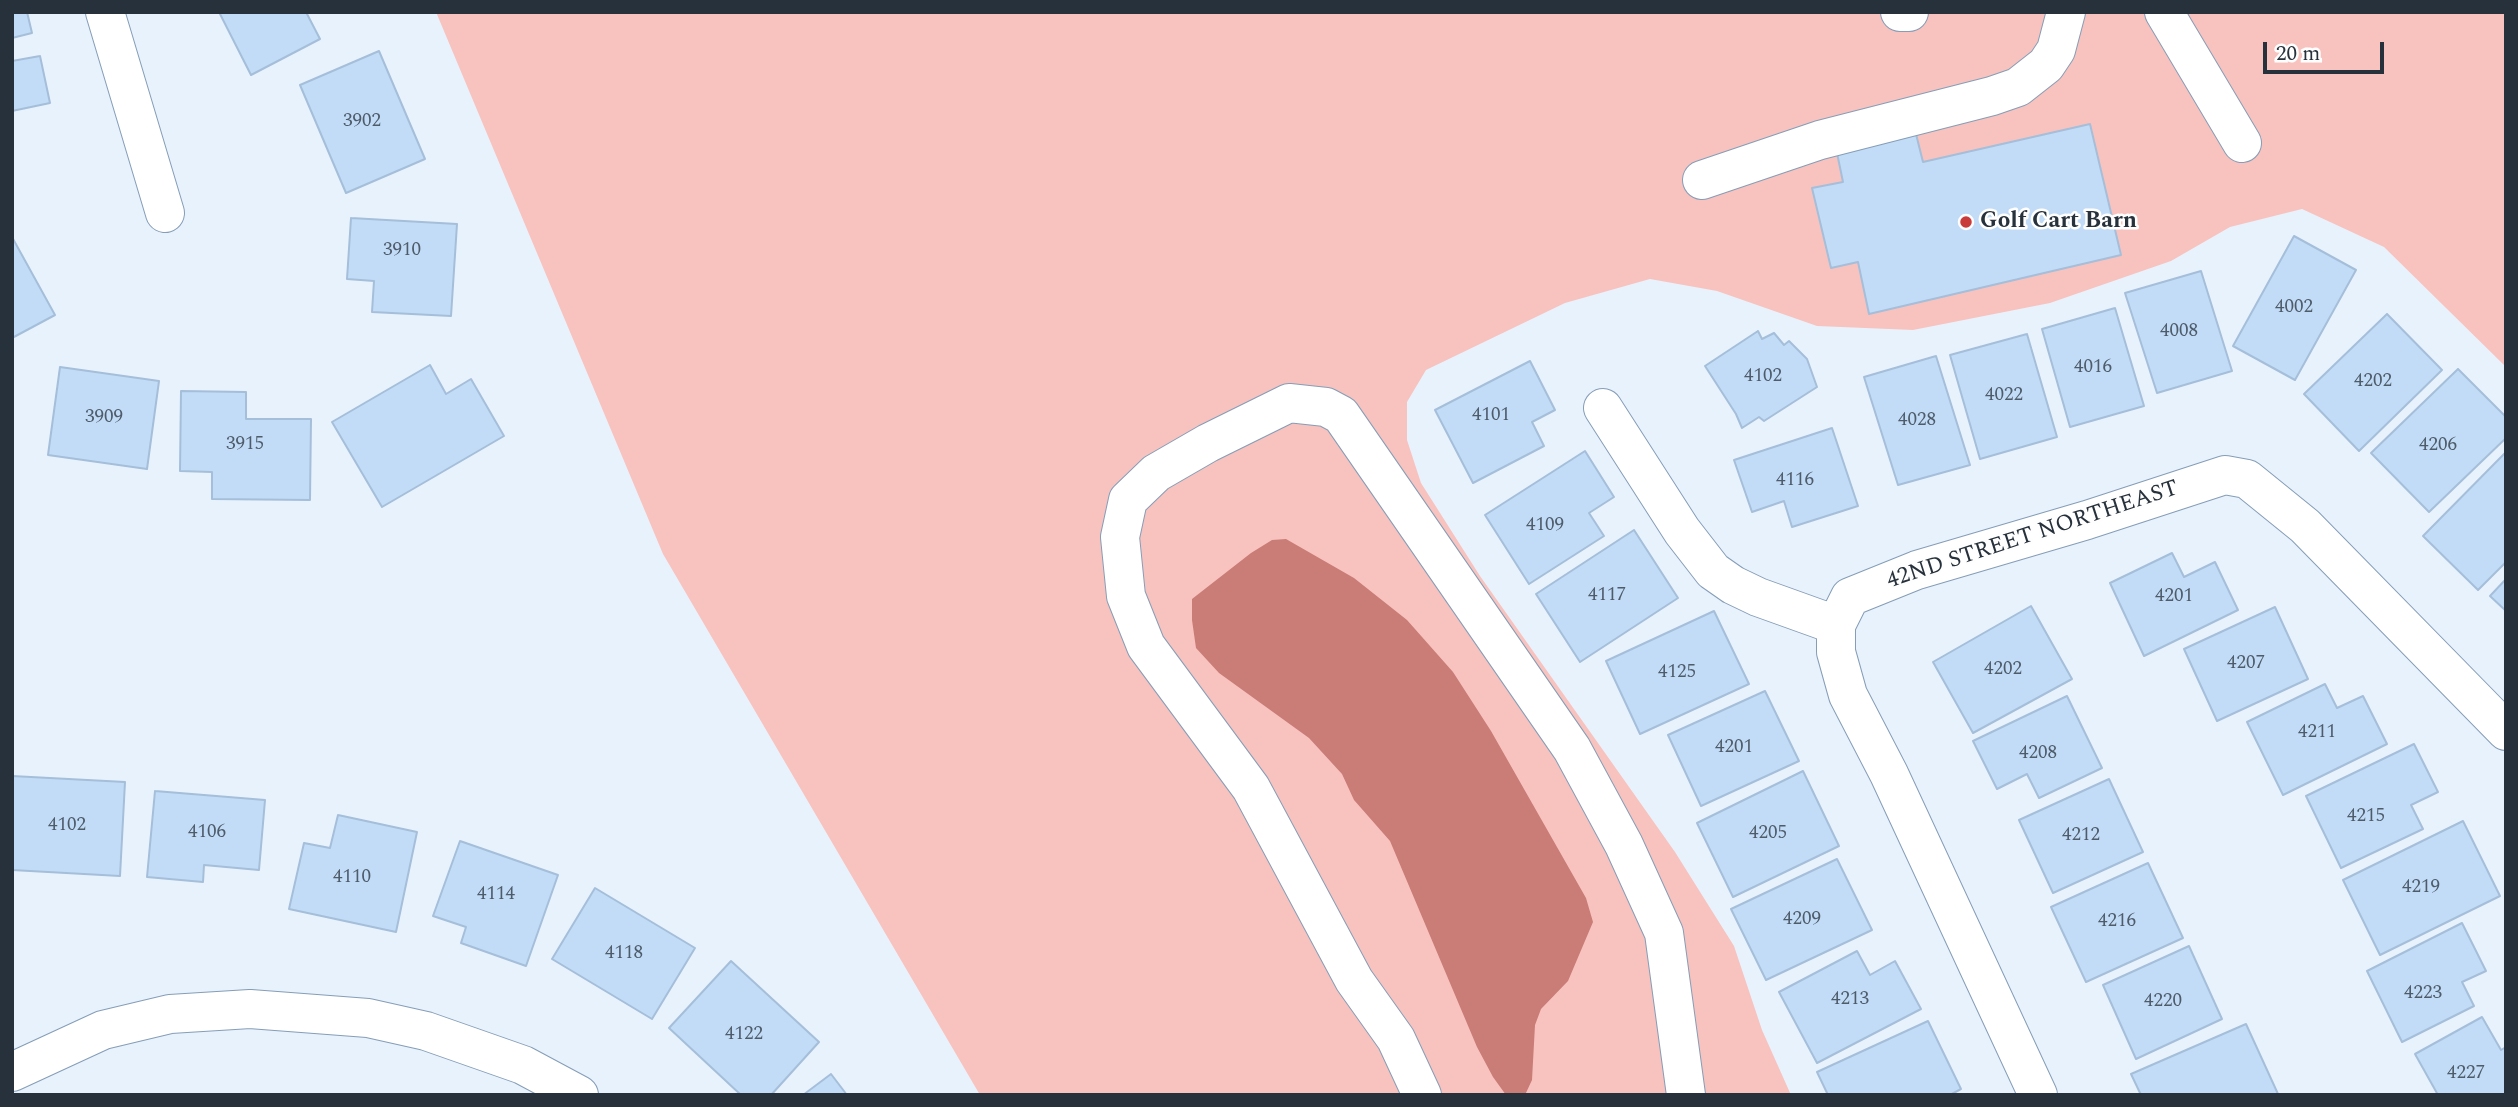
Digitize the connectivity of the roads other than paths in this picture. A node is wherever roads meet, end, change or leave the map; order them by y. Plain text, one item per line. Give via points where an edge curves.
1 (105, 12) edge
2 (1900, 12) edge
3 (1909, 12) edge
4 (2066, 12) edge
5 (2164, 12) edge
6 (2242, 143) dead end
7 (1702, 180) dead end
8 (164, 213) dead end
9 (1603, 408) dead end
10 (1836, 625) junction
11 (2506, 731) edge
12 (12, 1072) edge
13 (579, 1095) edge
14 (1422, 1095) edge
15 (1686, 1095) edge
16 (2038, 1095) edge

1 - 8 street
2 - 3 street
4 - 7 street via 2056,50 2046,65 2018,87 1820,140
5 - 6 street
9 - 10 street via 1682,531 1713,570 1758,597
10 - 11 street, 42ND STREET NORTHEAST via 1850,597 1917,570 2225,475 2247,479 2305,526
10 - 16 street via 1836,652 1848,695
12 - 13 street via 103,1030 170,1014 250,1009 368,1018 426,1031 523,1065
14 - 15 street via 1396,1039 1354,980 1251,788 1146,646 1126,596 1120,537 1128,500 1156,473 1289,403 1326,407 1341,415 1572,749 1624,845 1664,933

